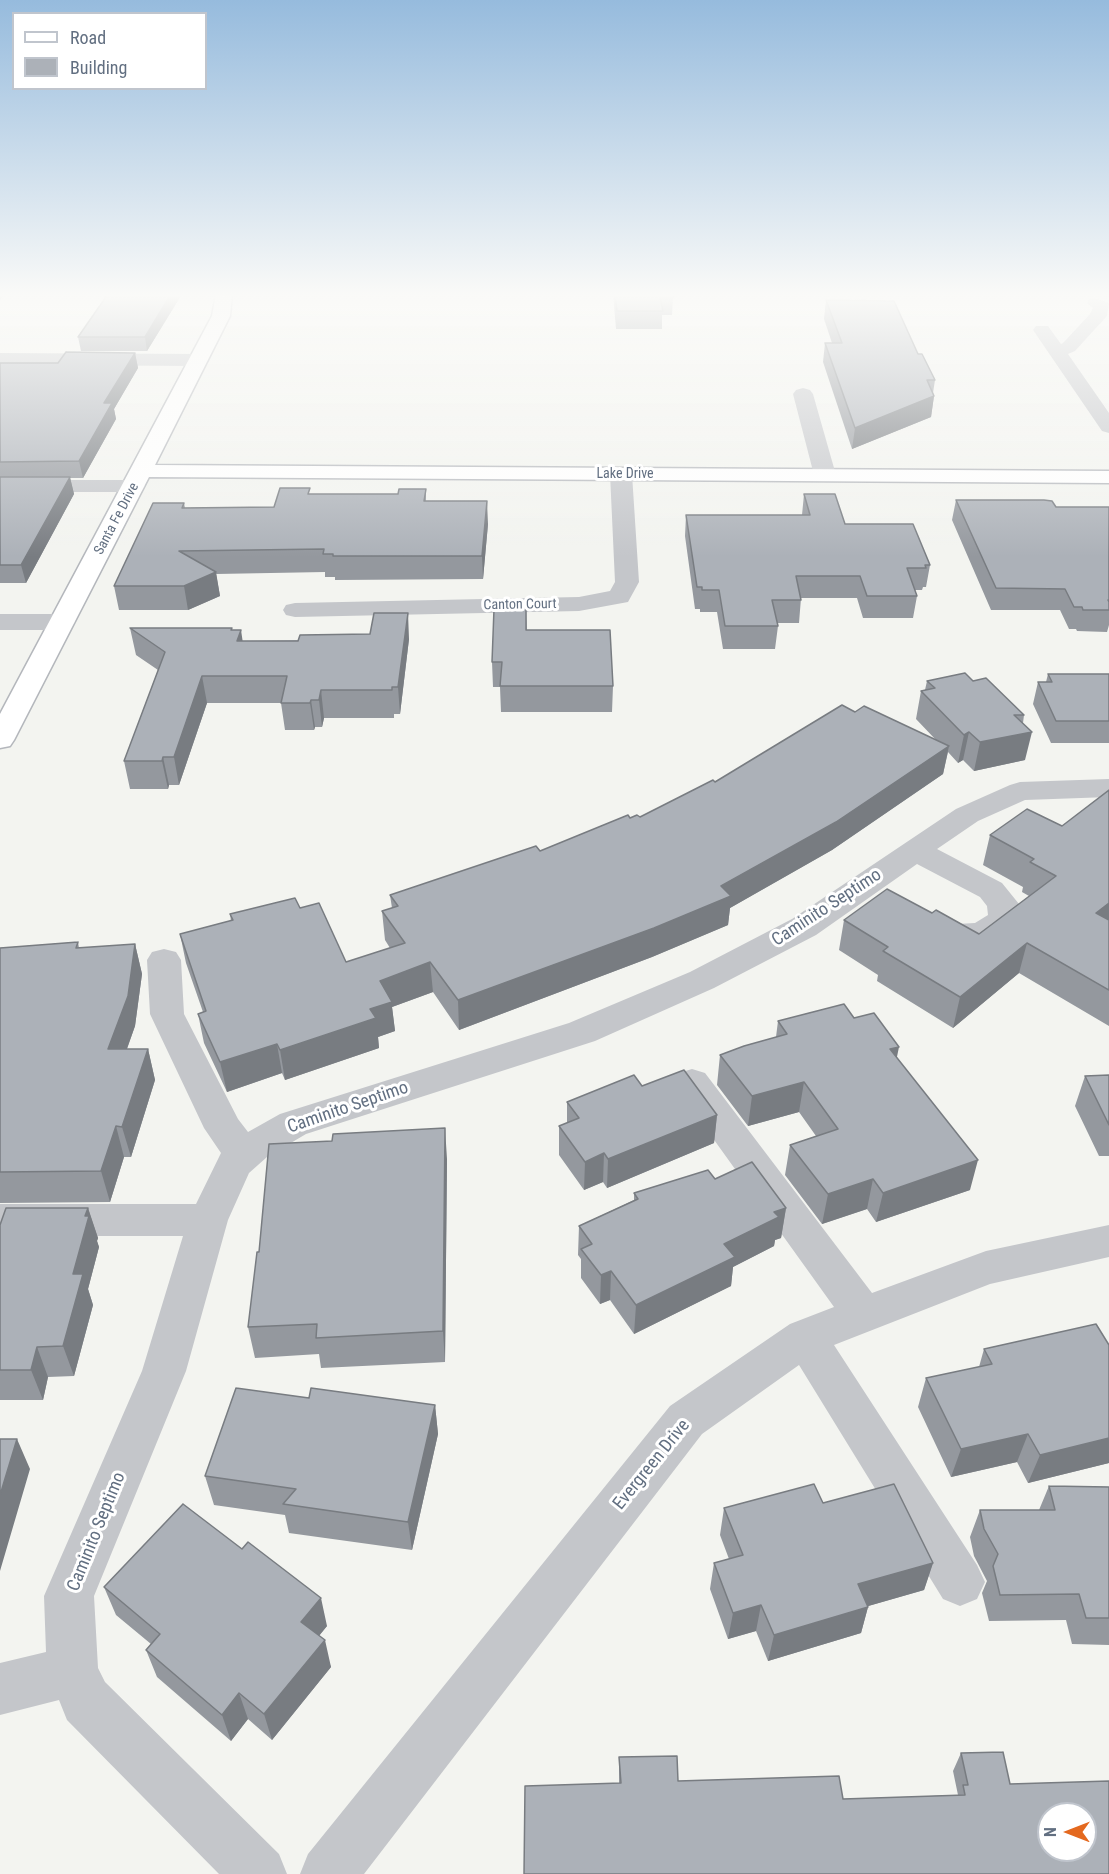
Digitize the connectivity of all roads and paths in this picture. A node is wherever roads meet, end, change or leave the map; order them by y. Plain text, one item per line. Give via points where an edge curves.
1 (186, 381) edge
2 (1077, 381) edge
3 (803, 394) dead end
4 (1109, 427) edge
5 (621, 474) junction
6 (825, 475) junction
7 (1109, 477) edge
8 (138, 478) junction
9 (0, 486) edge
10 (295, 610) dead end
11 (0, 622) edge
12 (62, 622) junction
13 (0, 740) edge
14 (1109, 788) edge
15 (915, 850) junction
16 (888, 902) junction
17 (164, 960) dead end
18 (692, 1082) edge
19 (244, 1154) junction
20 (0, 1220) edge
21 (208, 1220) junction
22 (1109, 1241) edge
23 (864, 1316) junction
24 (805, 1336) junction
25 (960, 1582) dead end
26 (72, 1671) junction
27 (0, 1689) edge
28 (259, 1874) edge
29 (328, 1874) edge

1 - 8 main road, Santa Fe Drive
2 - 4 street
3 - 6 street
5 - 6 main road, Lake Drive
5 - 8 main road, Lake Drive
5 - 10 street, Canton Court via 627,582 619,597 579,604
6 - 7 main road, Lake Drive
8 - 9 street
8 - 12 main road, Santa Fe Drive
11 - 12 street
12 - 13 main road, Santa Fe Drive
14 - 15 street, Caminito Septimo via 1020,792 966,815
15 - 16 street, Caminito Septimo
15 - 16 street via 991,890 1003,904 1000,923 991,930 954,935
16 - 19 street, Caminito Septimo via 804,927 691,985 582,1032 293,1124
17 - 19 street via 167,1014 223,1128
18 - 23 street
19 - 21 street, Caminito Septimo via 234,1164
20 - 21 street
21 - 26 street, Caminito Septimo via 164,1371 69,1596
22 - 23 street, Evergreen Drive via 987,1268
23 - 24 street, Evergreen Drive
24 - 25 street
24 - 29 street, Evergreen Drive via 686,1420
26 - 27 street
26 - 28 street, Caminito Septimo via 86,1701

